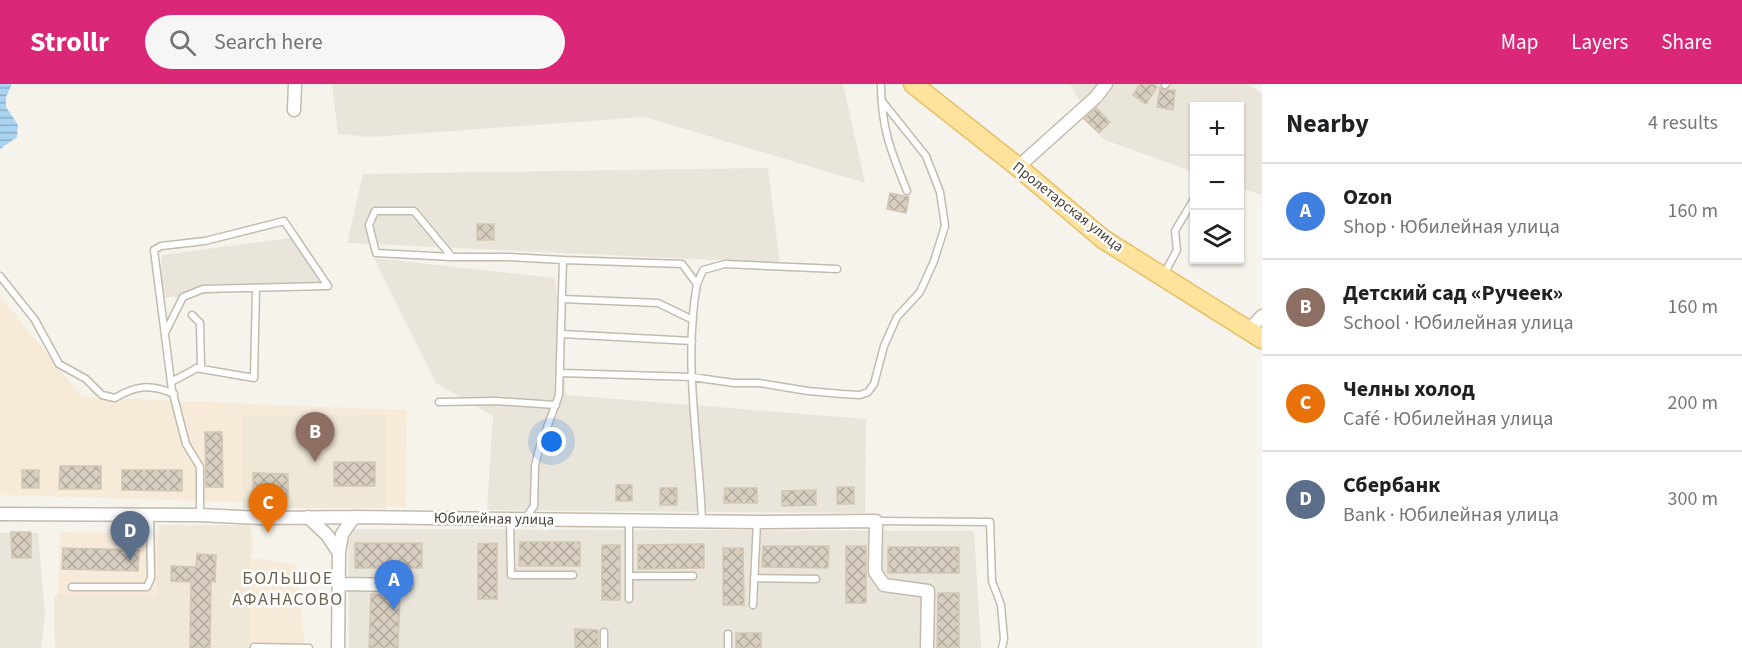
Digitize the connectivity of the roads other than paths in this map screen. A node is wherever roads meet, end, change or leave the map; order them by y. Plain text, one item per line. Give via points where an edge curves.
1 (295, 84) edge
2 (882, 84) edge
3 (913, 84) edge
4 (1106, 84) edge
5 (882, 101) junction
6 (294, 110) dead end
7 (1018, 167) junction
8 (907, 191) dead end
9 (1190, 206) edge
10 (452, 257) junction
11 (563, 260) junction
12 (837, 269) dead end
13 (0, 276) edge
14 (1163, 276) junction
15 (697, 284) junction
16 (256, 288) junction
17 (562, 299) junction
18 (192, 315) dead end
19 (1262, 316) edge
20 (693, 320) junction
21 (166, 331) junction
22 (562, 334) junction
23 (1255, 335) edge
24 (692, 341) junction
25 (196, 368) junction
26 (561, 373) junction
27 (692, 377) junction
28 (171, 382) junction
29 (174, 394) junction
30 (439, 402) dead end
31 (556, 405) junction
32 (0, 514) edge
33 (200, 515) junction
34 (150, 516) junction
35 (308, 517) junction
36 (354, 517) junction
37 (510, 519) junction
38 (524, 519) junction
39 (629, 520) junction
40 (702, 521) junction
41 (876, 521) junction
42 (757, 522) junction
43 (339, 553) junction
44 (573, 575) dead end
45 (629, 576) junction
46 (693, 576) dead end
47 (754, 578) junction
48 (816, 579) dead end
49 (340, 584) junction
50 (407, 585) dead end
51 (72, 587) dead end
52 (629, 599) dead end
53 (753, 605) dead end
54 (604, 632) dead end
55 (728, 634) dead end
56 (254, 647) edge
57 (309, 648) edge
58 (338, 648) edge
59 (604, 648) edge
60 (728, 648) edge
61 (927, 648) edge
62 (1002, 648) edge

1 - 6 street
2 - 5 lane
3 - 7 main road, Пролетарская улица
4 - 7 street
5 - 8 lane via 885,133
5 - 27 lane via 927,156 940,192 945,226 920,292 897,317 874,384 860,395
7 - 14 main road, Пролетарская улица via 1103,239
9 - 14 lane via 1176,231 1177,250
10 - 10 lane via 376,253 369,225 375,211 414,211
10 - 11 lane
11 - 15 lane via 682,264
11 - 17 lane
12 - 15 lane via 725,264 703,270
13 - 29 lane via 35,320 59,364 86,379 102,395 115,398 141,387
14 - 23 main road, Пролетарская улица
15 - 20 lane
16 - 21 lane via 202,289 183,297
16 - 21 lane via 328,286 284,221 205,241 161,246 154,250
16 - 25 lane via 254,378
17 - 20 lane via 658,303
17 - 22 lane
18 - 25 lane via 200,323 201,366
19 - 23 street
20 - 24 lane
21 - 28 lane
22 - 24 lane
22 - 26 lane
24 - 27 lane
25 - 28 lane
26 - 27 lane
26 - 31 lane
27 - 40 lane
28 - 29 lane
29 - 33 lane via 186,444 200,467
30 - 31 lane
31 - 38 lane via 538,449 534,506
32 - 34 street, Юбилейная улица
33 - 34 street, Юбилейная улица
33 - 35 street, Юбилейная улица
34 - 51 lane via 151,578 147,587
35 - 36 street, Юбилейная улица
35 - 43 street
36 - 37 street, Юбилейная улица
36 - 43 street via 342,534
37 - 38 street, Юбилейная улица
37 - 44 lane via 512,575
38 - 39 street, Юбилейная улица
39 - 40 street, Юбилейная улица
39 - 45 lane
40 - 42 street, Юбилейная улица
41 - 42 street, Юбилейная улица
41 - 61 street via 875,572 884,585 928,591
41 - 62 lane via 990,522 992,581 1001,605
42 - 47 lane
43 - 49 street
45 - 46 lane
45 - 52 lane
47 - 48 lane
47 - 53 lane
49 - 50 street
49 - 58 street
54 - 59 lane
55 - 60 lane
56 - 57 lane

